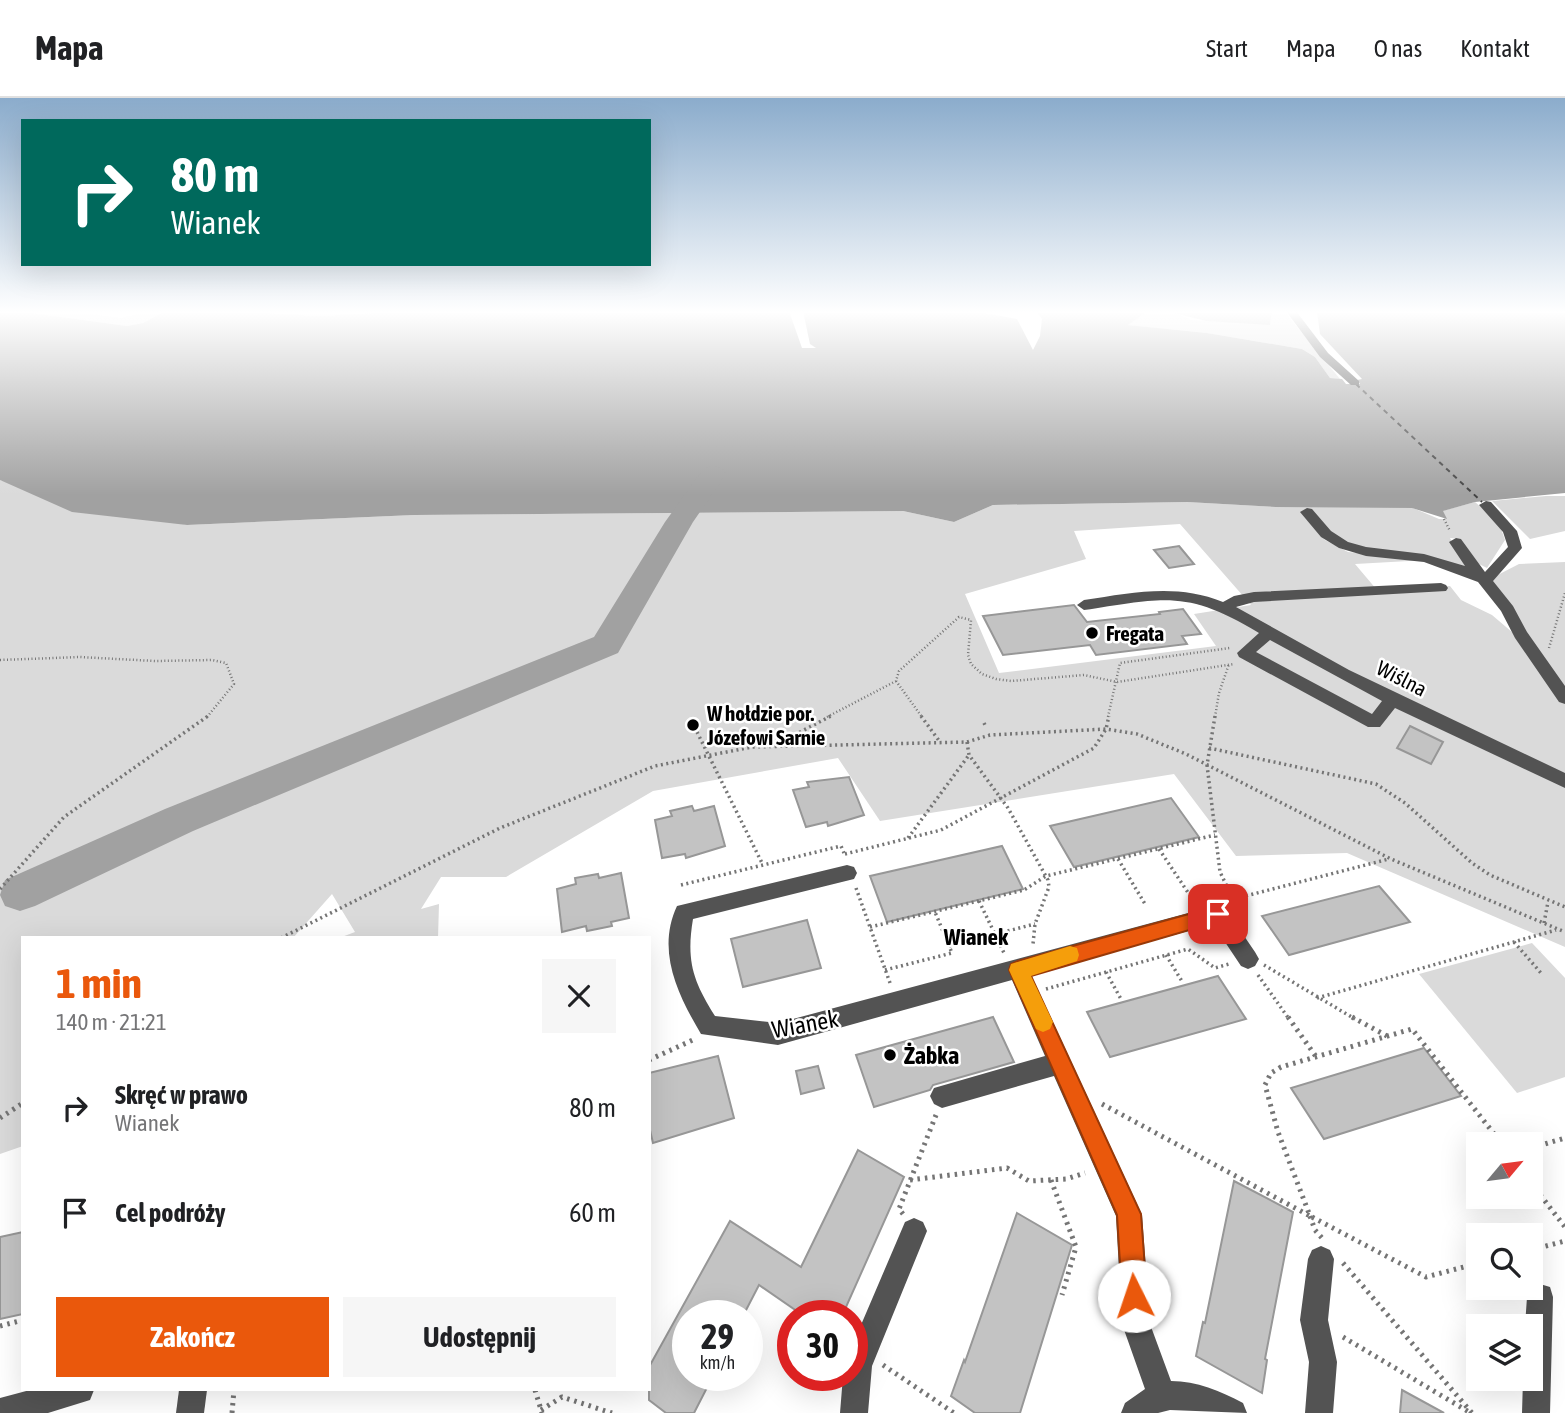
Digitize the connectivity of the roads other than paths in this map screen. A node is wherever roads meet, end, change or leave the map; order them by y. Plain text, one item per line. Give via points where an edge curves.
1 (1343, 372) edge
2 (1355, 383) dead end
3 (1486, 505) dead end
4 (1307, 512) dead end
5 (1456, 542) dead end
6 (1486, 580) junction
7 (1441, 588) dead end
8 (1084, 605) dead end
9 (1223, 607) junction
10 (1261, 646) junction
11 (1565, 698) edge
12 (1393, 699) junction
13 (1565, 780) edge
14 (847, 866) road end
15 (1248, 959) road end
16 (1017, 960) junction
17 (1061, 1063) junction
18 (942, 1096) dead end
19 (914, 1231) road end
20 (1329, 1253) road end
21 (1540, 1300) edge
22 (76, 1391) edge
23 (193, 1391) edge
24 (1162, 1395) junction
25 (0, 1412) edge
26 (190, 1413) edge
27 (854, 1413) edge
28 (1135, 1413) edge
29 (1233, 1413) edge
30 (1319, 1413) edge
31 (1536, 1413) edge

1 - 2 street
3 - 6 street via 1510,531 1516,548
4 - 6 street via 1331,539 1346,546 1422,558
5 - 6 street
6 - 11 street
7 - 9 street via 1254,597
8 - 9 street, Wiślna via 1175,594
9 - 10 street, Wiślna
10 - 12 street, Wiślna
10 - 12 street via 1374,723
12 - 13 street, Wiślna
14 - 16 street, Wianek via 684,912 677,945 685,987 709,1026 778,1034 992,975
15 - 16 street, Wianek via 1218,914
16 - 17 street
17 - 18 street
17 - 24 street via 1129,1214 1136,1324
19 - 27 street via 858,1366
20 - 30 street via 1314,1320 1323,1362
21 - 31 street
22 - 25 street
23 - 26 street
24 - 28 street
24 - 29 street via 1188,1395

